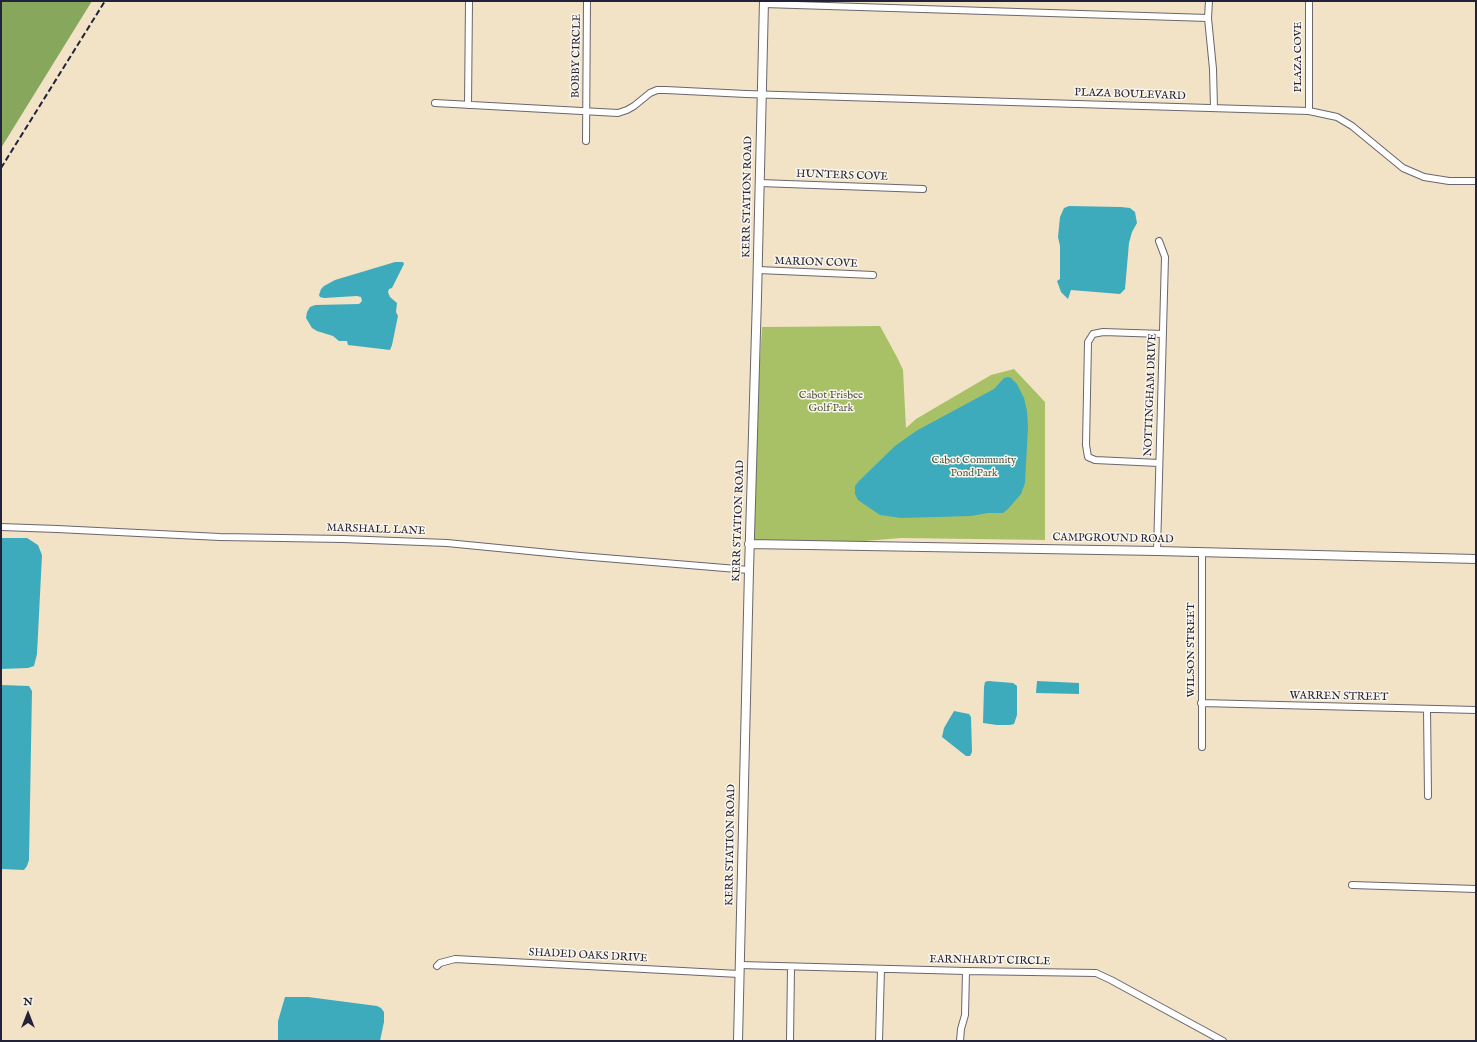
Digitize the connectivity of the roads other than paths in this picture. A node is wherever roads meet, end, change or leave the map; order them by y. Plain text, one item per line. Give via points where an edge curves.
1 (469, 1) edge
2 (587, 1) edge
3 (1209, 1) edge
4 (764, 2) edge
5 (1309, 3) dead end
6 (1208, 18) junction
7 (762, 94) junction
8 (435, 103) dead end
9 (468, 105) junction
10 (1214, 108) junction
11 (586, 111) junction
12 (1310, 111) junction
13 (586, 141) dead end
14 (1476, 181) edge
15 (760, 183) junction
16 (924, 189) dead end
17 (1159, 241) dead end
18 (758, 270) junction
19 (873, 275) dead end
20 (1163, 334) junction
21 (1159, 463) junction
22 (1, 527) edge
23 (749, 544) junction
24 (1156, 551) junction
25 (1202, 553) junction
26 (1476, 559) edge
27 (749, 570) junction
28 (1201, 703) junction
29 (1427, 709) junction
30 (1476, 710) edge
31 (1202, 747) dead end
32 (1428, 796) dead end
33 (1352, 885) dead end
34 (1476, 889) edge
35 (740, 965) junction
36 (437, 966) dead end
37 (791, 967) junction
38 (881, 969) junction
39 (966, 971) junction
40 (739, 974) junction
41 (738, 1041) edge
42 (790, 1041) edge
43 (879, 1041) edge
44 (960, 1041) edge
45 (1223, 1041) edge

1 - 9 street
2 - 11 street, BOBBY CIRCLE
3 - 6 street
4 - 6 street
4 - 7 street, KERR STATION ROAD
5 - 12 street, PLAZA COVE
6 - 10 street
7 - 10 street, PLAZA BOULEVARD
7 - 11 street, PLAZA BOULEVARD via 657,90 618,113
7 - 15 street, KERR STATION ROAD
8 - 9 street, PLAZA BOULEVARD
9 - 11 street, PLAZA BOULEVARD
10 - 12 street, PLAZA BOULEVARD
11 - 13 street, BOBBY CIRCLE
12 - 14 street, PLAZA BOULEVARD via 1338,117 1403,168 1424,177 1449,181
15 - 16 street, HUNTERS COVE
15 - 18 street, KERR STATION ROAD
17 - 20 street, NOTTINGHAM DRIVE via 1165,257
18 - 19 street, MARION COVE
18 - 23 street, KERR STATION ROAD
20 - 21 street, NOTTINGHAM DRIVE
20 - 21 street via 1103,332 1093,334 1088,342 1088,457 1095,460
21 - 24 street, NOTTINGHAM DRIVE
22 - 27 street, MARSHALL LANE via 220,537 447,543
23 - 24 street, CAMPGROUND ROAD
23 - 27 street, KERR STATION ROAD
24 - 25 street, CAMPGROUND ROAD
25 - 26 street, CAMPGROUND ROAD
25 - 28 street, WILSON STREET
27 - 35 street, KERR STATION ROAD
28 - 29 street, WARREN STREET
28 - 31 street, WILSON STREET
29 - 30 street, WARREN STREET
29 - 32 street
33 - 34 street
35 - 37 street, EARNHARDT CIRCLE
35 - 40 street, KERR STATION ROAD
36 - 40 street, SHADED OAKS DRIVE via 455,959
37 - 38 street, EARNHARDT CIRCLE
37 - 42 street
38 - 39 street, EARNHARDT CIRCLE
38 - 43 street
39 - 44 street via 965,1015
39 - 45 street, EARNHARDT CIRCLE via 1096,973
40 - 41 street, KERR STATION ROAD

